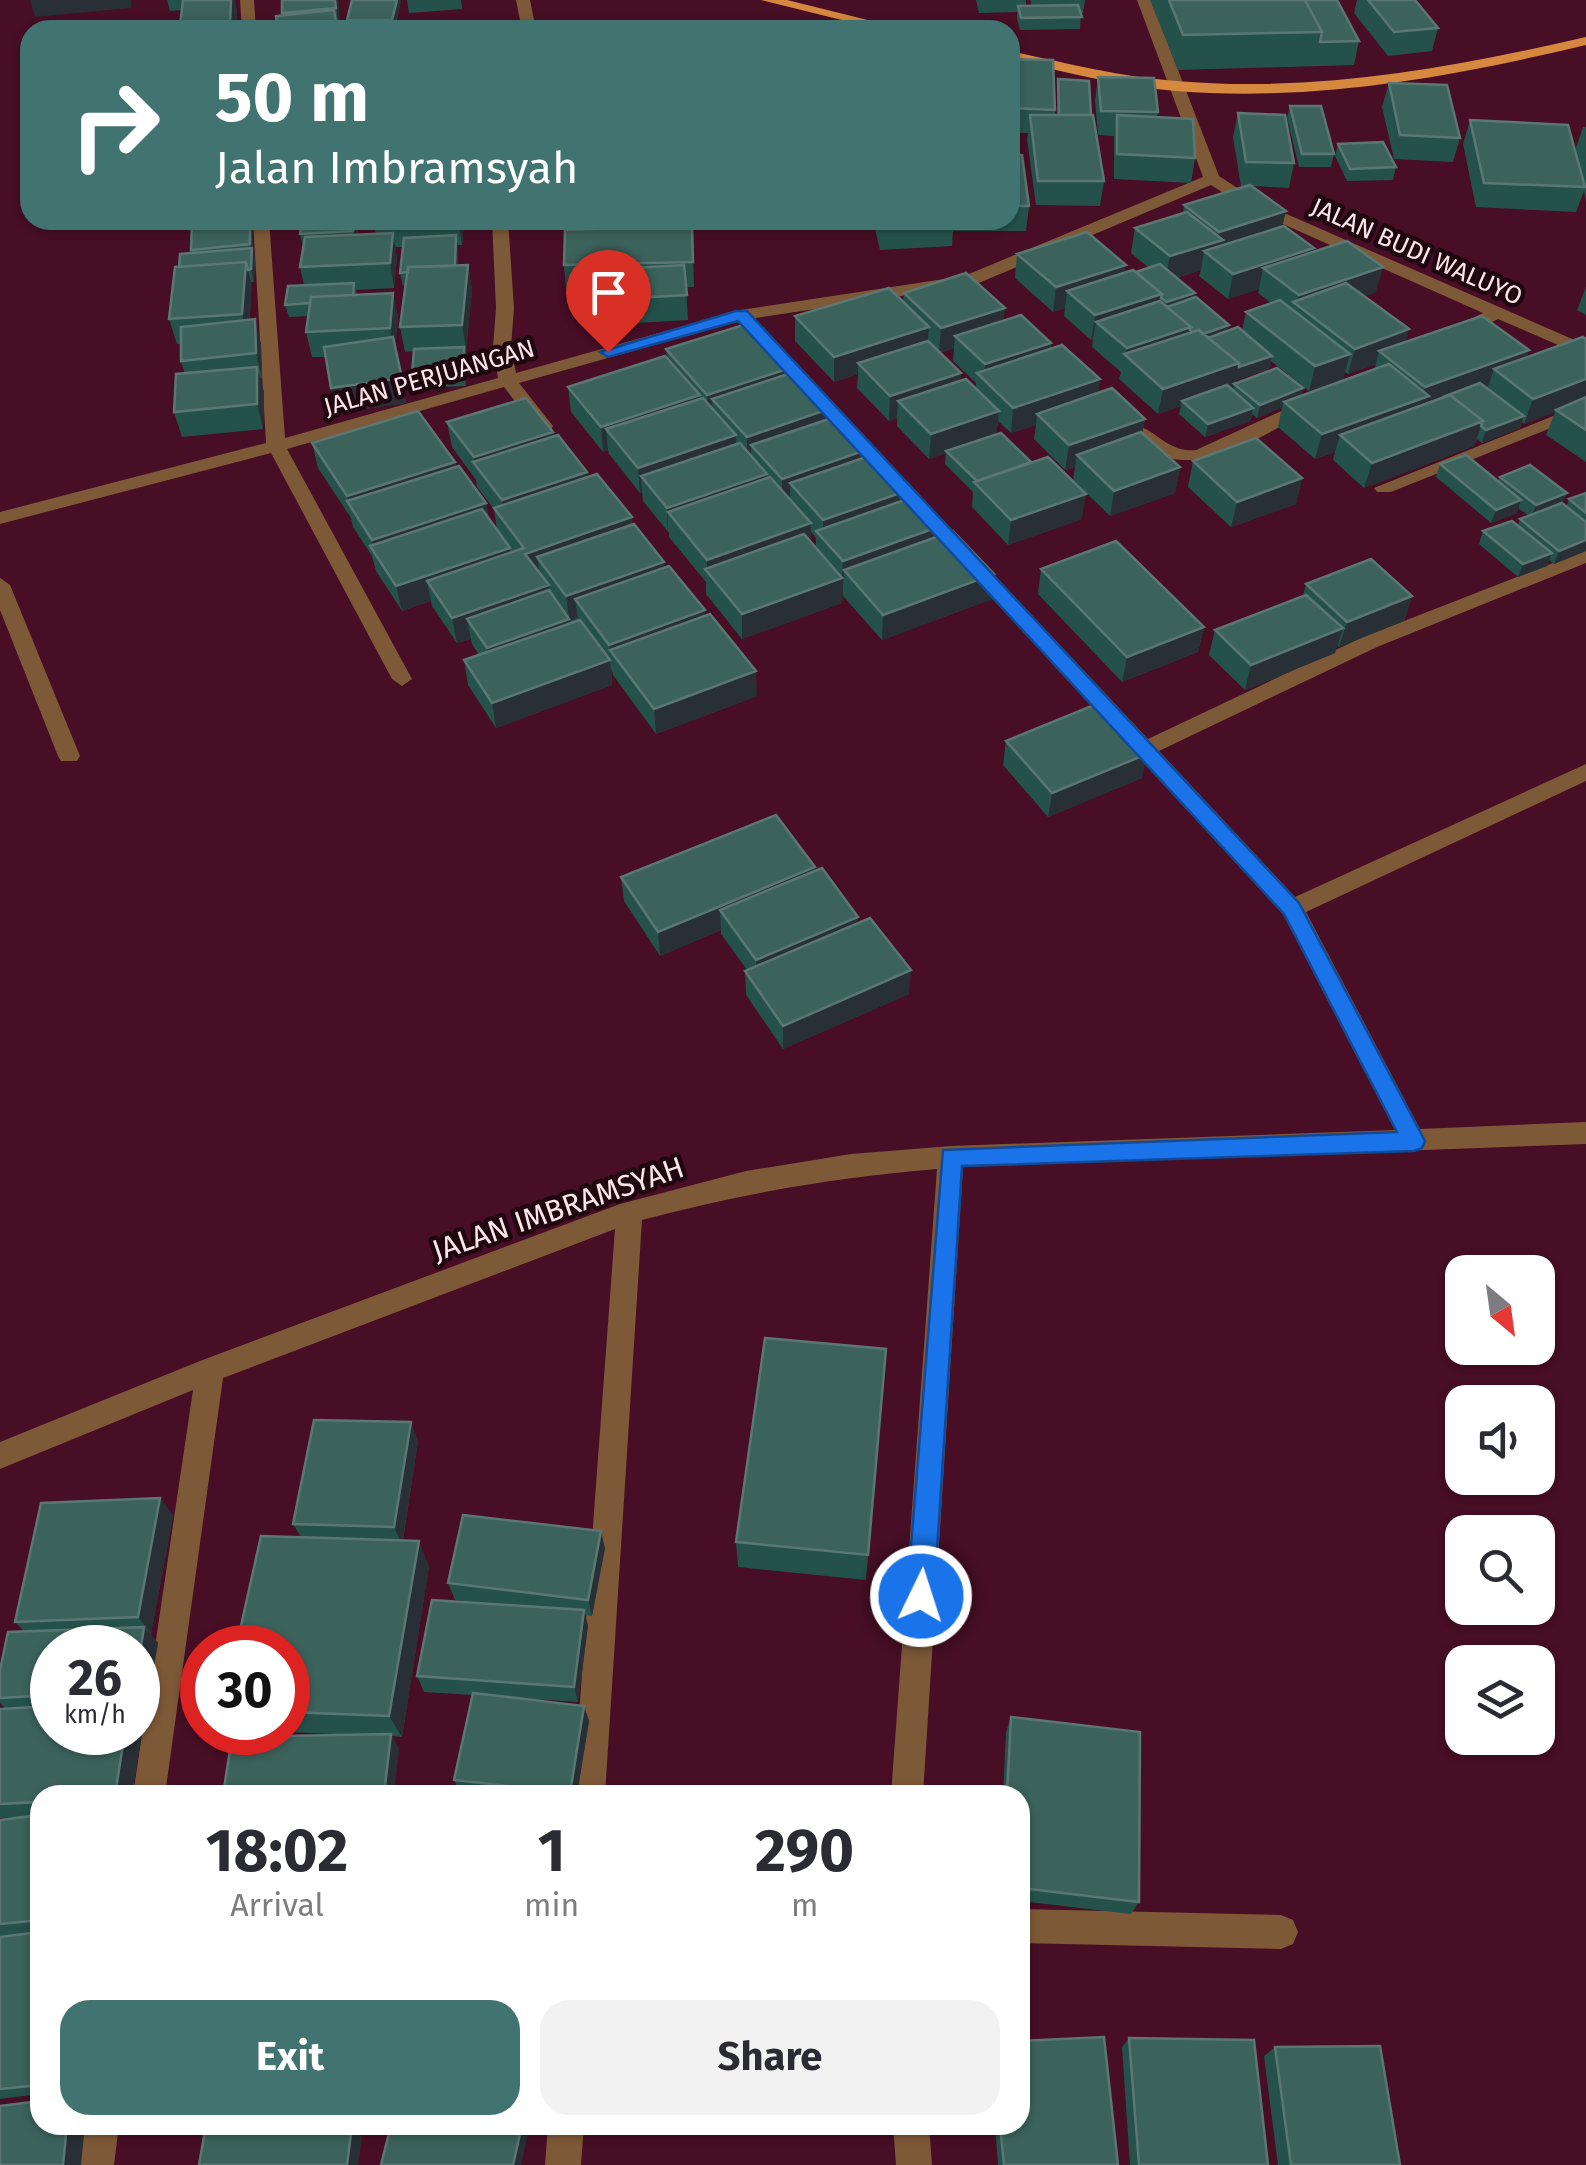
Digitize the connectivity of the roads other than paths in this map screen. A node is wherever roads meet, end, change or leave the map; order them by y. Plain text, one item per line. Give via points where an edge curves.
1 (768, 0) edge
2 (1144, 0) edge
3 (856, 20) edge
4 (1586, 41) edge
5 (1020, 57) edge
6 (1178, 86) junction
7 (1212, 179) junction
8 (262, 230) edge
9 (501, 230) edge
10 (1495, 314) junction
11 (741, 315) junction
12 (1444, 339) edge
13 (1586, 352) edge
14 (508, 381) junction
15 (1323, 397) edge
16 (1586, 408) edge
17 (1127, 423) edge
18 (557, 441) edge
19 (276, 446) junction
20 (1384, 488) edge
21 (0, 518) edge
22 (1586, 556) edge
23 (0, 586) edge
24 (402, 679) dead end
25 (1146, 748) junction
26 (70, 756) dead end
27 (1586, 772) edge
28 (1292, 908) junction
29 (1586, 1133) edge
30 (1414, 1141) junction
31 (951, 1157) junction
32 (629, 1212) junction
33 (210, 1370) junction
34 (0, 1456) edge
35 (150, 1785) edge
36 (589, 1785) edge
37 (908, 1785) edge
38 (1030, 1926) edge
39 (1281, 1932) dead end
40 (100, 2135) edge
41 (565, 2135) edge
42 (912, 2135) edge
43 (96, 2165) edge
44 (563, 2165) edge
45 (914, 2165) edge

1 - 3 main road
2 - 6 street
4 - 6 main road via 1459,71 1354,84
5 - 6 main road
6 - 7 street
7 - 10 street, JALAN BUDI WALUYO via 1253,205
7 - 11 street, JALAN PERJUANGAN via 976,287
8 - 19 street
9 - 14 street
10 - 12 street
10 - 13 street, JALAN BUDI WALUYO
11 - 14 street, JALAN PERJUANGAN
11 - 25 street
14 - 18 street
14 - 19 street, JALAN PERJUANGAN
15 - 17 street via 1203,454 1178,457 1156,449
16 - 20 street
19 - 21 street, JALAN PERJUANGAN
19 - 24 street
22 - 25 street via 1370,642
23 - 26 street
25 - 28 street
27 - 28 street
28 - 30 street
29 - 30 street, JALAN IMBRAMSYAH
30 - 31 street, JALAN IMBRAMSYAH
31 - 32 street, JALAN IMBRAMSYAH via 746,1182
31 - 37 street
32 - 33 street, JALAN IMBRAMSYAH
32 - 36 street
33 - 34 street, JALAN IMBRAMSYAH
33 - 35 street
38 - 39 street
40 - 43 street
41 - 44 street
42 - 45 street

